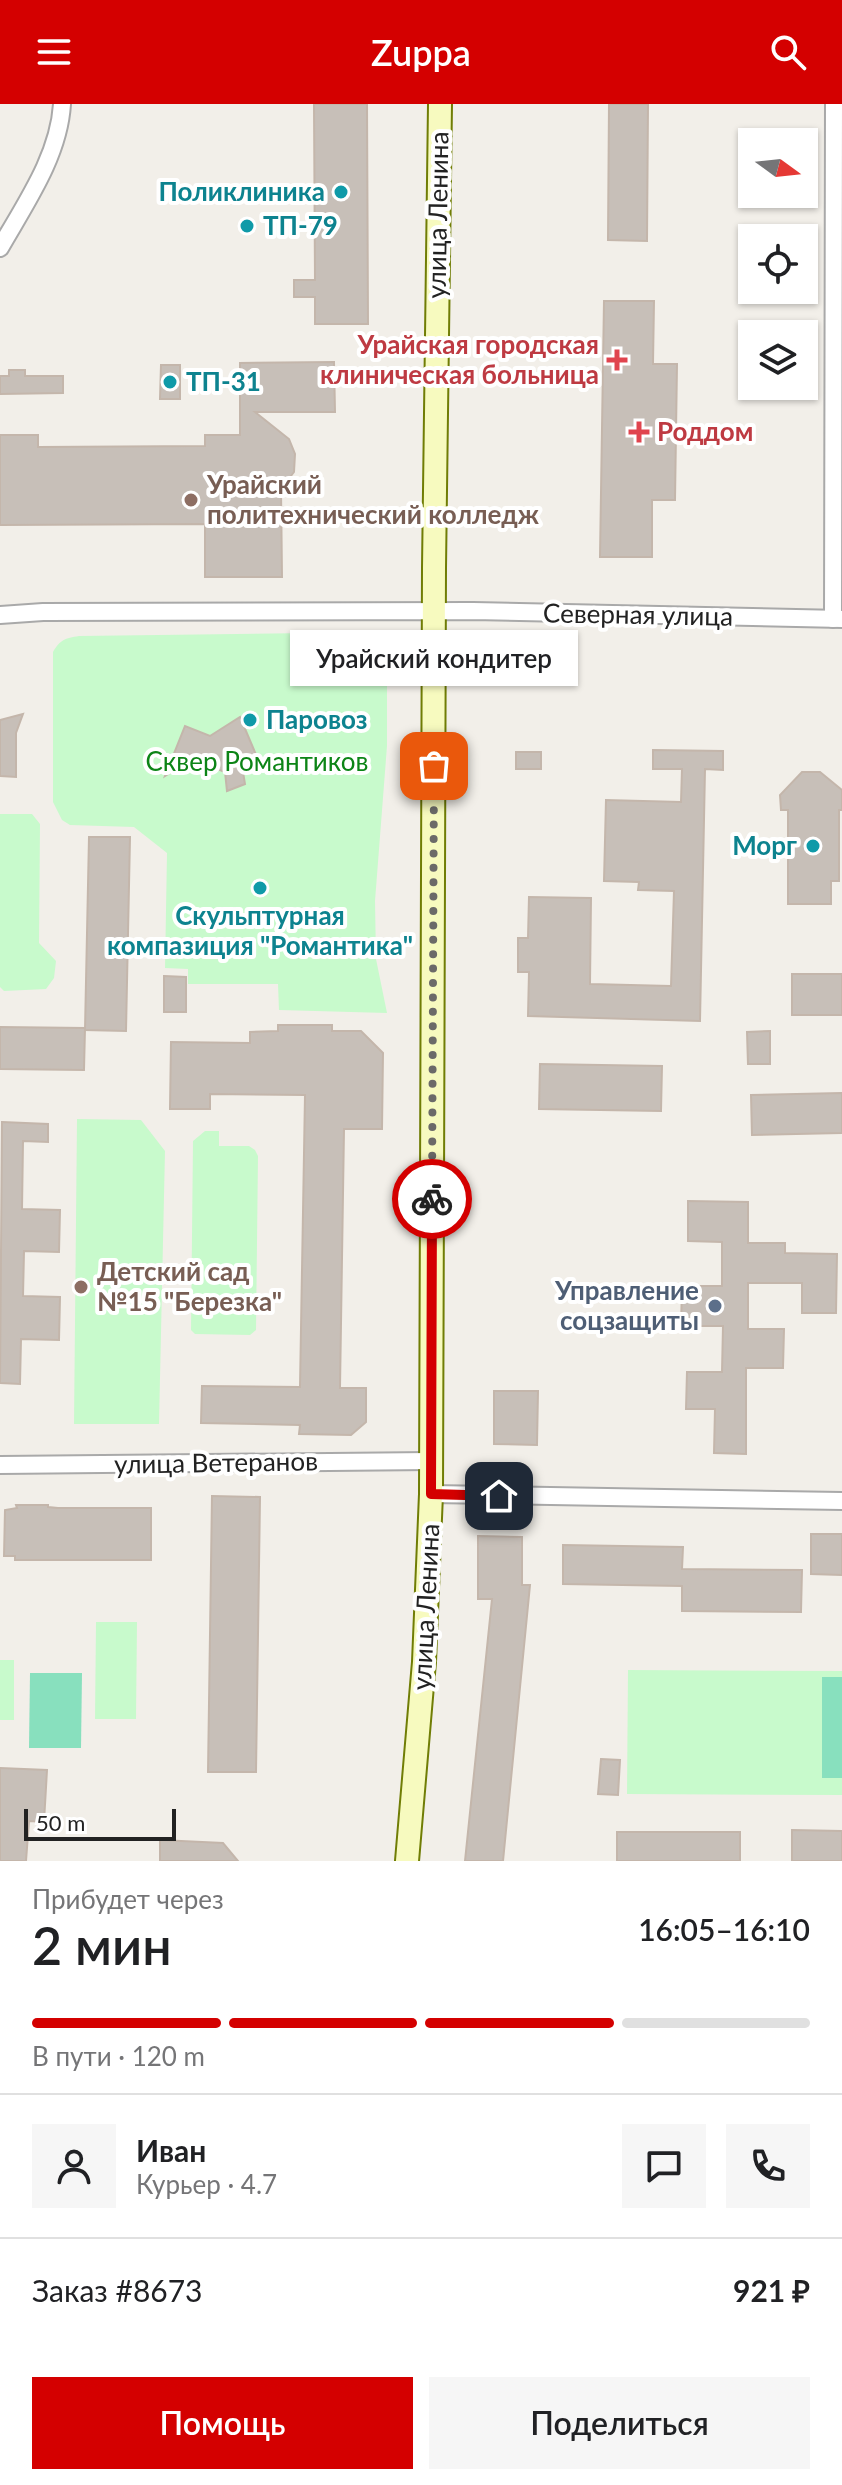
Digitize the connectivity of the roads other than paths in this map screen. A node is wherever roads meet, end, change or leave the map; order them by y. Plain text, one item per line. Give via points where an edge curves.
1 (62, 104) edge
2 (440, 104) edge
3 (834, 104) edge
4 (0, 248) edge
5 (434, 611) junction
6 (0, 615) edge
7 (838, 619) edge
8 (431, 1461) junction
9 (0, 1465) edge
10 (431, 1494) junction
11 (842, 1501) edge
12 (407, 1861) edge

1 - 4 street via 50,156
2 - 5 main road, улица Ленина
3 - 7 street
5 - 6 street, Северная улица
5 - 7 street, Северная улица
5 - 8 main road, улица Ленина
8 - 9 street, улица Ветеранов
8 - 10 main road, улица Ленина
10 - 11 street
10 - 12 main road, улица Ленина

